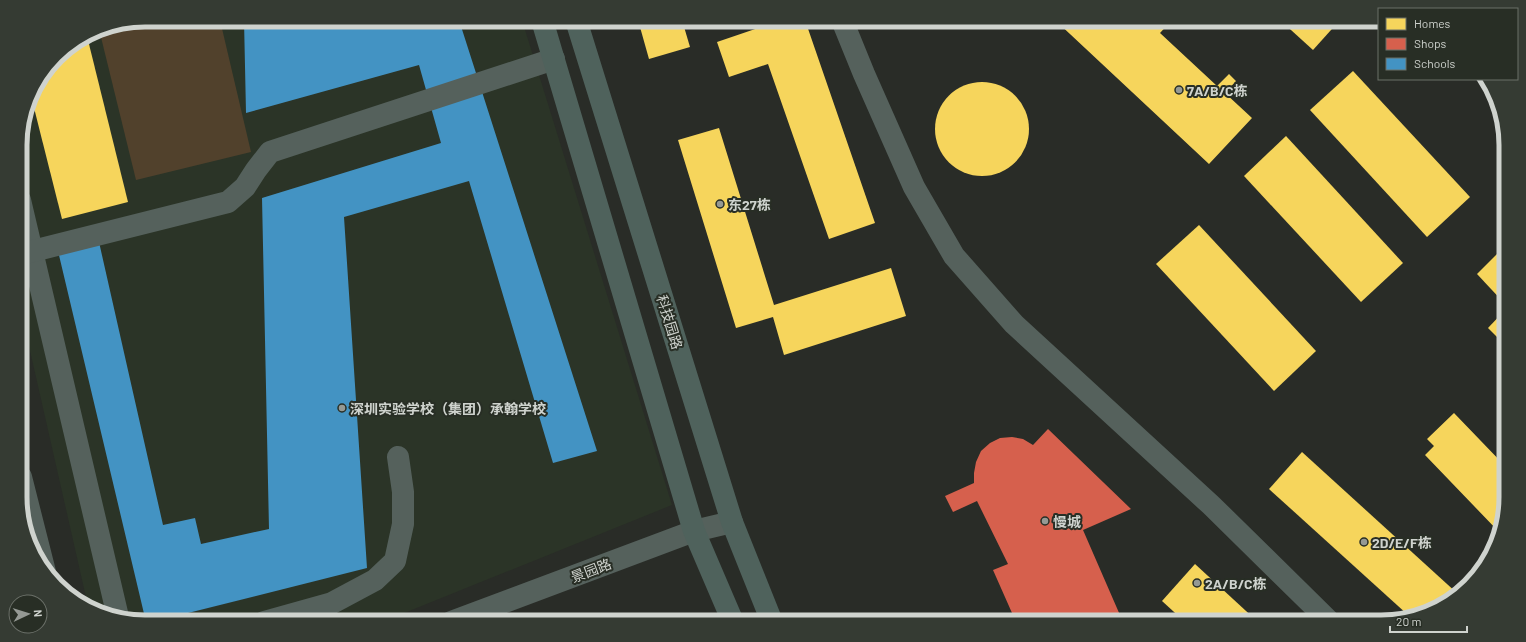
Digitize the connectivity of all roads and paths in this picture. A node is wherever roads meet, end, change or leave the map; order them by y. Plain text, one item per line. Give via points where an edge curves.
1 (544, 27) edge
2 (578, 27) edge
3 (845, 27) edge
4 (554, 59) junction
5 (27, 253) edge
6 (27, 257) edge
7 (398, 457) dead end
8 (28, 509) edge
9 (732, 522) junction
10 (694, 531) junction
11 (33, 533) edge
12 (117, 612) edge
13 (289, 615) edge
14 (470, 615) edge
15 (729, 615) edge
16 (769, 615) edge
17 (1323, 615) edge

1 - 4 main road
2 - 9 main road, 科技园路
3 - 17 street via 914,187 954,256 1014,324 1211,505
4 - 5 street via 270,152 245,187 228,202
4 - 10 main road
6 - 12 street
7 - 13 street via 403,492 403,524 395,561 375,580 332,603
8 - 11 street
9 - 10 street, 景园路
9 - 16 main road, 科技园路
10 - 14 street, 景园路
10 - 15 main road

